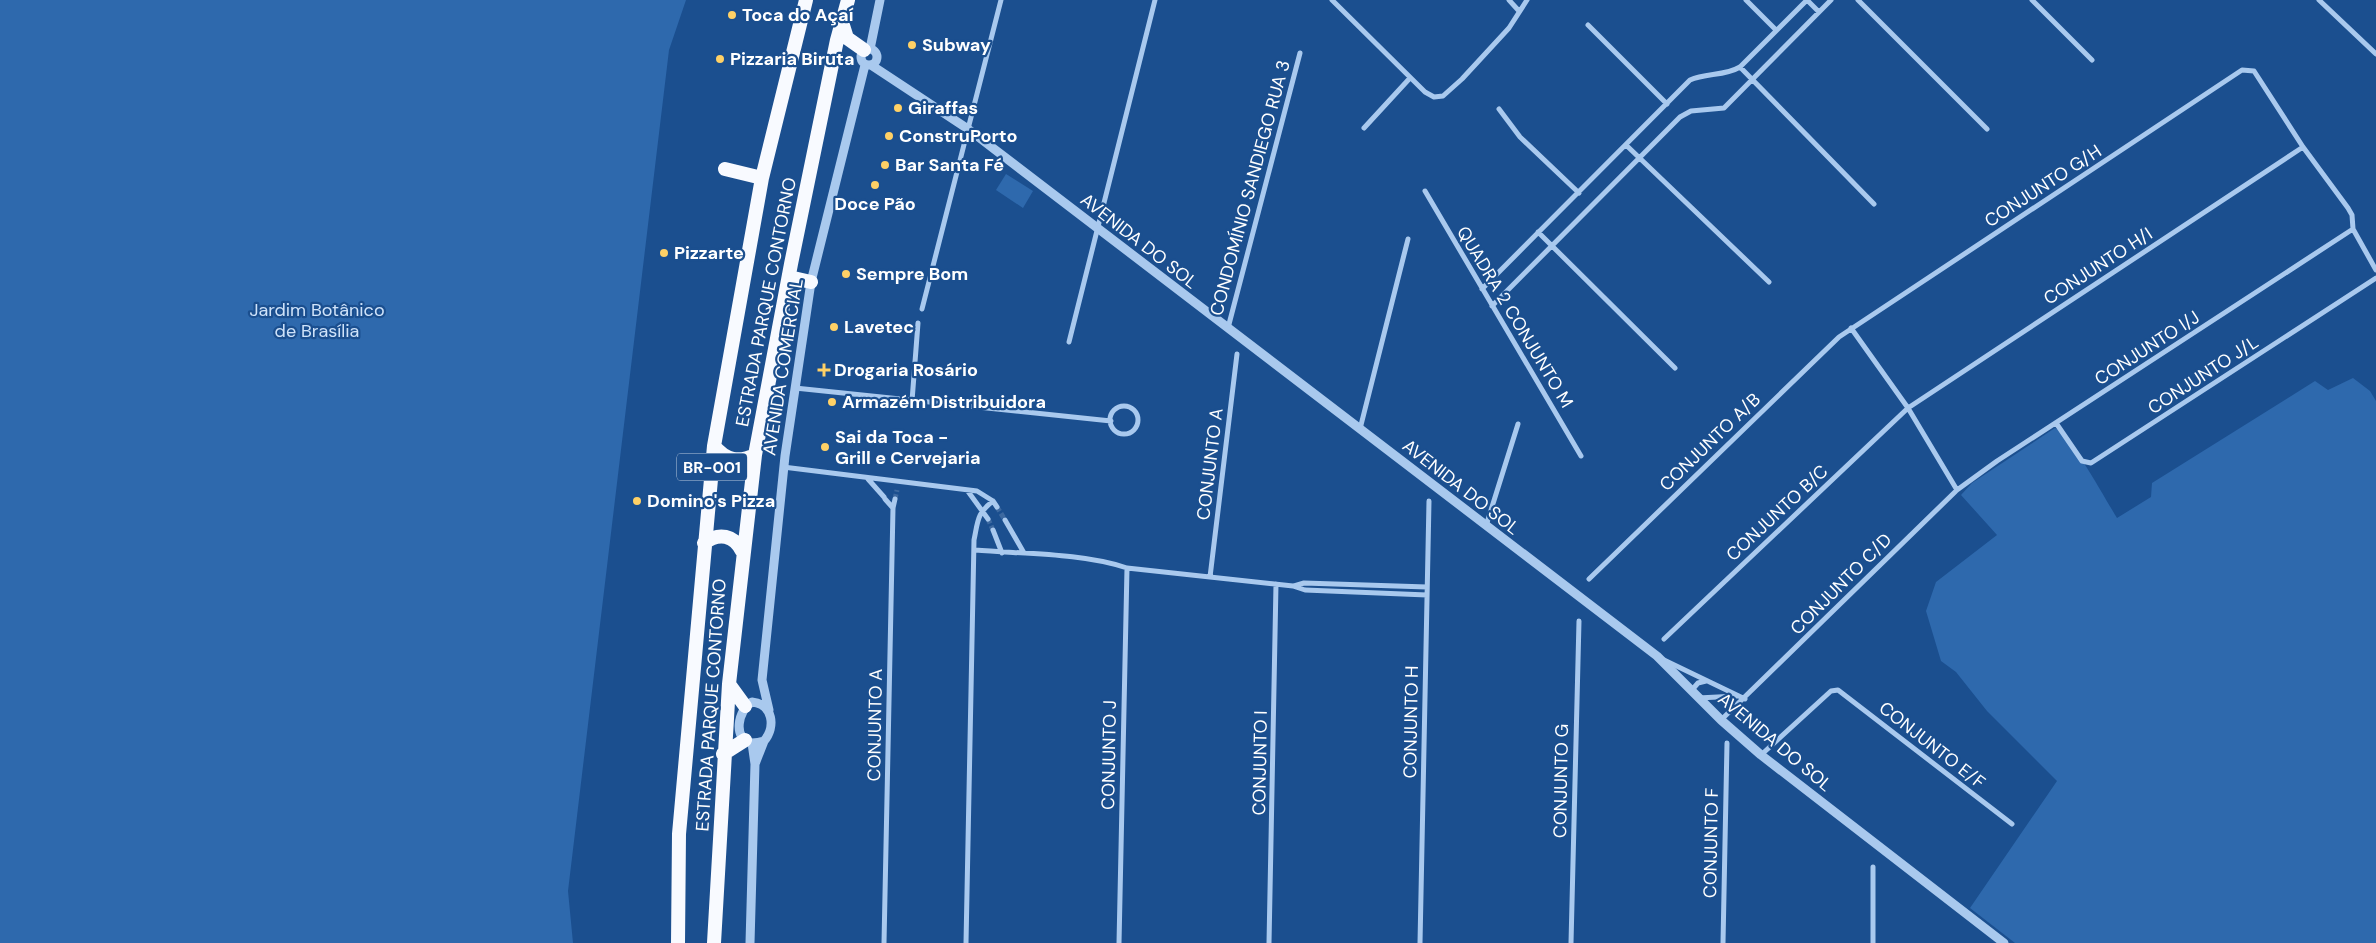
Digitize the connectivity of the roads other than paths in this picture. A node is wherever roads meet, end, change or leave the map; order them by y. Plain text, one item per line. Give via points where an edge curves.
1 (806, 0) edge
2 (848, 0) edge
3 (880, 0) edge
4 (1001, 0) edge
5 (1155, 0) edge
6 (1332, 0) edge
7 (1509, 0) edge
8 (1527, 0) edge
9 (1746, 0) edge
10 (1807, 0) edge
11 (1831, 0) edge
12 (1858, 0) edge
13 (2032, 0) edge
14 (2319, 0) edge
15 (1519, 11) junction
16 (1819, 12) junction
17 (842, 22) junction
18 (1588, 25) dead end
19 (1776, 30) junction
20 (1300, 53) dead end
21 (2376, 54) edge
22 (834, 57) junction
23 (868, 57) junction
24 (2092, 60) dead end
25 (1740, 67) junction
26 (1410, 78) junction
27 (1753, 80) junction
28 (1667, 104) junction
29 (1499, 109) dead end
30 (1364, 128) dead end
31 (968, 129) junction
32 (1987, 129) dead end
33 (1626, 145) junction
34 (2303, 147) junction
35 (1640, 158) junction
36 (726, 169) dead end
37 (762, 178) junction
38 (1424, 191) dead end
39 (1579, 193) junction
40 (1874, 204) dead end
41 (1096, 229) junction
42 (2353, 230) junction
43 (1538, 232) junction
44 (1408, 239) dead end
45 (1552, 246) junction
46 (2376, 270) edge
47 (789, 277) junction
48 (2376, 278) edge
49 (812, 282) junction
50 (1769, 282) dead end
51 (1482, 289) junction
52 (1492, 306) junction
53 (922, 309) dead end
54 (918, 323) dead end
55 (1851, 328) junction
56 (1227, 330) junction
57 (1069, 342) dead end
58 (1237, 354) dead end
59 (1675, 368) dead end
60 (795, 388) junction
61 (912, 401) junction
62 (1908, 408) junction
63 (1111, 421) junction
64 (2056, 423) junction
65 (1518, 424) dead end
66 (1360, 429) junction
67 (714, 446) junction
68 (755, 455) junction
69 (1581, 456) dead end
70 (783, 467) junction
71 (868, 479) junction
72 (899, 482) junction
73 (967, 489) junction
74 (897, 490) tunnel mouth
75 (1957, 490) junction
76 (895, 498) tunnel mouth
77 (993, 501) junction
78 (1429, 501) dead end
79 (997, 507) tunnel mouth
80 (893, 508) junction
81 (982, 509) junction
82 (988, 519) tunnel mouth
83 (1005, 520) tunnel mouth
84 (1486, 527) junction
85 (993, 530) tunnel mouth
86 (704, 543) junction
87 (975, 550) junction
88 (742, 551) junction
89 (1002, 553) junction
90 (1024, 553) junction
91 (1127, 568) junction
92 (1210, 577) junction
93 (1589, 579) dead end
94 (1276, 584) junction
95 (1348, 585) junction
96 (1293, 586) junction
97 (1428, 587) junction
98 (1348, 592) junction
99 (1428, 595) junction
100 (1579, 621) dead end
101 (1664, 639) dead end
102 (1657, 656) junction
103 (762, 680) junction
104 (1706, 681) junction
105 (729, 684) junction
106 (1691, 691) junction
107 (1738, 696) junction
108 (1698, 698) junction
109 (1745, 699) junction
110 (752, 703) junction
111 (770, 710) junction
112 (1721, 720) junction
113 (764, 741) junction
114 (748, 742) junction
115 (1727, 743) dead end
116 (723, 754) junction
117 (1761, 755) junction
118 (755, 764) junction
119 (2012, 824) dead end
120 (1873, 867) dead end
121 (678, 943) edge
122 (714, 943) edge
123 (750, 943) edge
124 (884, 943) edge
125 (966, 943) edge
126 (1119, 943) edge
127 (1269, 943) edge
128 (1420, 943) edge
129 (1571, 943) edge
130 (1723, 943) edge
131 (1872, 943) edge
132 (2004, 943) edge

1 - 37 highway, ESTRADA PARQUE CONTORNO / BR-001
2 - 17 highway, ESTRADA PARQUE CONTORNO / BR-001
3 - 23 street, AVENIDA COMERCIAL
4 - 31 street
5 - 41 street
6 - 26 street
7 - 15 street
8 - 15 street
9 - 19 street
10 - 16 street
10 - 19 street
11 - 16 street
12 - 32 street
13 - 24 street
14 - 21 street
15 - 26 street via 1497,42 1443,96 1431,96
16 - 27 street
17 - 22 highway, ESTRADA PARQUE CONTORNO / BR-001
17 - 23 highway via 847,38
18 - 28 street
19 - 25 street
20 - 56 street, CONDOMÍNIO SANDIEGO RUA 3
22 - 23 highway via 847,53
22 - 47 highway, ESTRADA PARQUE CONTORNO / BR-001
23 - 31 street, AVENIDA DO SOL via 884,73
23 - 49 street, AVENIDA COMERCIAL
25 - 27 street
25 - 28 street via 1690,80
26 - 30 street
27 - 35 street via 1724,108 1685,114
27 - 40 street
28 - 33 street
29 - 39 street via 1520,137
31 - 41 street, AVENIDA DO SOL
31 - 53 street
33 - 35 street
33 - 39 street
34 - 42 street via 2348,208
34 - 55 street, CONJUNTO G/H via 2254,71 2242,70
34 - 62 street, CONJUNTO H/I
35 - 45 street
35 - 50 street
36 - 37 highway
37 - 67 highway, ESTRADA PARQUE CONTORNO / BR-001
38 - 51 street, QUADRA 2 CONJUNTO M
39 - 43 street
41 - 56 street, AVENIDA DO SOL
41 - 57 street
42 - 46 street
42 - 64 street, CONJUNTO I/J
43 - 45 street
43 - 51 street
44 - 66 street
45 - 52 street
45 - 59 street
47 - 49 highway
47 - 68 highway, ESTRADA PARQUE CONTORNO / BR-001
48 - 64 street, CONJUNTO J/L via 2091,463 2082,461
49 - 60 street, AVENIDA COMERCIAL
51 - 52 street, QUADRA 2 CONJUNTO M
52 - 69 street, QUADRA 2 CONJUNTO M
54 - 61 street
55 - 62 street
55 - 93 street, CONJUNTO A/B via 1826,348
56 - 66 street, AVENIDA DO SOL
58 - 92 street, CONJUNTO A
60 - 61 street
60 - 70 street, AVENIDA COMERCIAL
61 - 63 street
62 - 75 street
62 - 101 street, CONJUNTO B/C
63 - 63 street via 1114,429 1122,434 1131,432 1138,421 1133,409 1125,406 1113,412
64 - 75 street, CONJUNTO I/J
65 - 84 street
66 - 84 street, AVENIDA DO SOL
67 - 68 highway via 728,458 737,460
67 - 86 highway, ESTRADA PARQUE CONTORNO / BR-001
68 - 88 highway, ESTRADA PARQUE CONTORNO / BR-001
70 - 71 street
70 - 103 street, AVENIDA COMERCIAL
71 - 72 street
71 - 80 street
72 - 73 street
72 - 74 street
73 - 77 street
73 - 81 street
75 - 109 street, CONJUNTO C/D
76 - 80 street, CONJUNTO A
77 - 79 street
77 - 81 street
78 - 97 street, CONJUNTO H
80 - 124 street, CONJUNTO A
81 - 82 street
81 - 87 street via 978,517
83 - 90 street
84 - 102 street, AVENIDA DO SOL
85 - 89 street
86 - 88 highway via 711,538 727,536 737,541
86 - 121 highway, ESTRADA PARQUE CONTORNO / BR-001 via 679,834
87 - 89 street
87 - 125 street
88 - 105 highway, ESTRADA PARQUE CONTORNO / BR-001
89 - 90 street
90 - 91 street
91 - 92 street
91 - 126 street, CONJUNTO J
92 - 94 street
94 - 96 street
94 - 127 street, CONJUNTO I
95 - 96 street via 1304,583
95 - 97 street
95 - 98 street
96 - 98 street via 1305,590
97 - 99 street, CONJUNTO H
98 - 99 street
99 - 128 street, CONJUNTO H
100 - 129 street, CONJUNTO G
102 - 104 street
102 - 106 street, AVENIDA DO SOL
103 - 110 street, AVENIDA COMERCIAL
103 - 111 street, AVENIDA COMERCIAL
104 - 106 street via 1698,682
104 - 107 street
105 - 110 highway
105 - 116 highway, ESTRADA PARQUE CONTORNO / BR-001
106 - 108 street, AVENIDA DO SOL
107 - 108 street
107 - 109 street
108 - 112 street, AVENIDA DO SOL
109 - 112 street, CONJUNTO C/D
110 - 111 street
110 - 114 street, AVENIDA COMERCIAL via 739,720 739,728
111 - 113 street, AVENIDA COMERCIAL via 771,729
112 - 117 street, AVENIDA DO SOL
113 - 114 street
113 - 118 street, AVENIDA COMERCIAL
114 - 116 highway
114 - 118 street, AVENIDA COMERCIAL
115 - 130 street, CONJUNTO F
116 - 122 highway, ESTRADA PARQUE CONTORNO / BR-001
117 - 119 street, CONJUNTO E/F via 1834,690 1841,691
117 - 132 street, AVENIDA DO SOL
118 - 123 street, AVENIDA COMERCIAL
120 - 131 street

